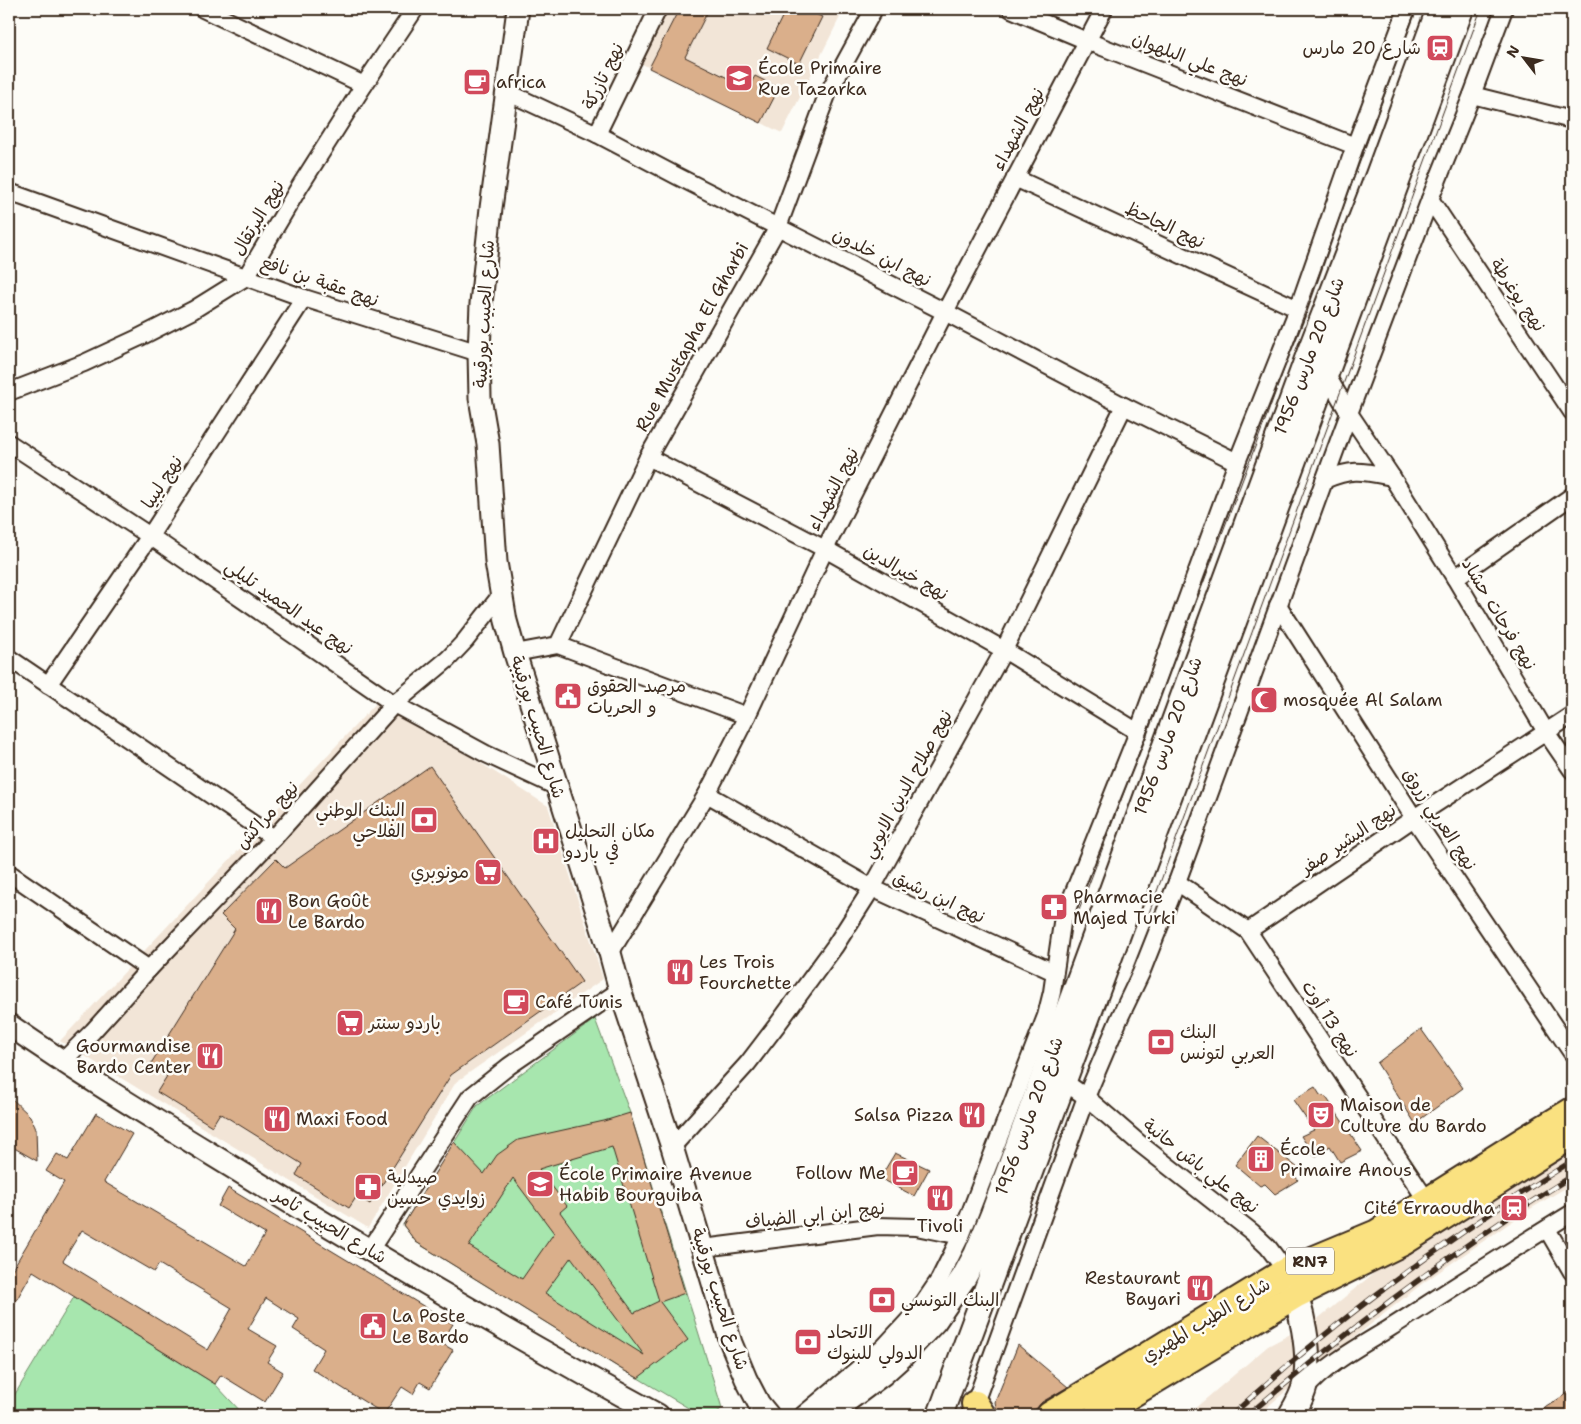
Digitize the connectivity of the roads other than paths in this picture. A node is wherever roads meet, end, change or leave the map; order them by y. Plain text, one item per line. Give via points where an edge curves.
1 (203, 9) edge
2 (415, 9) edge
3 (518, 9) edge
4 (658, 9) edge
5 (874, 9) edge
6 (1011, 9) edge
7 (1104, 9) edge
8 (1407, 9) edge
9 (1439, 9) edge
10 (1461, 9) edge
11 (1504, 9) edge
12 (1087, 41) junction
13 (364, 85) junction
14 (507, 92) junction
15 (1472, 95) junction
16 (1572, 120) edge
17 (597, 134) junction
18 (1355, 146) junction
19 (1015, 178) junction
20 (1388, 179) junction
21 (9, 192) edge
22 (1430, 199) junction
23 (778, 226) junction
24 (246, 277) junction
25 (304, 298) junction
26 (1298, 309) junction
27 (945, 312) junction
28 (1310, 351) junction
29 (479, 353) junction
30 (1326, 372) junction
31 (9, 392) edge
32 (1124, 406) junction
33 (1572, 412) edge
34 (1349, 413) junction
35 (9, 443) edge
36 (648, 457) junction
37 (1237, 462) junction
38 (1392, 478) junction
39 (1324, 480) junction
40 (1572, 496) edge
41 (150, 536) junction
42 (825, 549) junction
43 (1455, 578) junction
44 (501, 596) junction
45 (1278, 605) junction
46 (558, 645) junction
47 (1004, 650) junction
48 (515, 653) junction
49 (9, 658) edge
50 (48, 684) junction
51 (394, 704) junction
52 (1572, 715) edge
53 (747, 716) junction
54 (1138, 732) junction
55 (1546, 732) junction
56 (1572, 770) edge
57 (557, 787) junction
58 (707, 794) junction
59 (1414, 818) junction
60 (274, 838) junction
61 (9, 873) edge
62 (1177, 882) junction
63 (872, 888) junction
64 (1248, 931) junction
65 (610, 953) junction
66 (149, 969) junction
67 (1054, 972) junction
68 (620, 990) junction
69 (9, 1024) edge
70 (1572, 1053) edge
71 (62, 1062) junction
72 (1054, 1076) junction
73 (1086, 1097) junction
74 (1572, 1112) edge
75 (1572, 1135) edge
76 (672, 1148) junction
77 (1426, 1201) junction
78 (1572, 1214) edge
79 (1547, 1229) junction
80 (961, 1236) junction
81 (703, 1248) junction
82 (370, 1250) junction
83 (1286, 1271) junction
84 (1572, 1272) edge
85 (1297, 1294) junction
86 (1303, 1392) junction
87 (976, 1411) edge
88 (658, 1415) edge
89 (768, 1415) edge
90 (803, 1415) edge
91 (826, 1415) edge
92 (940, 1415) edge
93 (1050, 1415) edge
94 (1097, 1415) edge
95 (1291, 1415) edge

1 - 13 street
2 - 13 street, نهج البرتقال
3 - 14 street, شارع الحبيب بورقيبة
4 - 17 street, نهج تازركة
5 - 23 street, Rue Mustapha El Gharbi via 827,95
6 - 12 street, نهج علي البلهوان
7 - 12 street, نهج الشهداء
8 - 18 street, شارع 20 مارس 1956
9 - 20 main road, شارع 20 مارس 1956
10 - 20 main road, شارع 20 مارس 1956
11 - 15 street
12 - 18 street, نهج علي البلهوان
12 - 19 street, نهج الشهداء
13 - 24 street, نهج البرتقال
14 - 17 street, نهج ابن خلدون
14 - 29 street, شارع الحبيب بورقيبة via 485,266
15 - 16 street
15 - 22 street
17 - 23 street, نهج ابن خلدون
18 - 26 street, شارع 20 مارس 1956
19 - 26 street, نهج الجاحظ
19 - 27 street, نهج الشهداء
20 - 28 main road, شارع 20 مارس 1956
20 - 30 main road, شارع 20 مارس 1956
21 - 24 street, نهج عقبة بن نافع
22 - 33 street, نهج يوغرطة
22 - 34 street
23 - 27 street, نهج ابن خلدون
23 - 36 street, Rue Mustapha El Gharbi
24 - 25 street, نهج عقبة بن نافع
24 - 31 street, نهج البرتقال via 194,310 138,338
25 - 29 street, نهج عقبة بن نافع
25 - 41 street, نهج ليبيا
26 - 37 street, شارع 20 مارس 1956
27 - 32 street, نهج ابن خلدون
27 - 42 street, نهج الشهداء
28 - 30 street, نهج فرحات حشاد
28 - 72 main road, شارع 20 مارس 1956
29 - 44 street, شارع الحبيب بورقيبة via 480,398 488,444
30 - 34 street, نهج فرحات حشاد
30 - 72 main road, شارع 20 مارس 1956
32 - 37 street, نهج ابن خلدون
32 - 47 street, نهج صلاح الدين الايوبي
34 - 38 street, نهج فرحات حشاد
34 - 39 street
35 - 41 street, نهج عبد الحميد تليلي
36 - 42 street, نهج خيرالدين
36 - 46 street, Rue Mustapha El Gharbi
37 - 54 street, شارع 20 مارس 1956
38 - 39 street via 1360,471
38 - 43 street, نهج فرحات حشاد
39 - 45 street
40 - 43 street
41 - 50 street, نهج ليبيا
41 - 51 street, نهج عبد الحميد تليلي
42 - 47 street, نهج خيرالدين
42 - 53 street, نهج الشهداء
43 - 55 street, نهج فرحات حشاد
44 - 48 street, شارع الحبيب بورقيبة
44 - 51 street, نهج مراكش via 448,659
45 - 59 street, نهج العربي زروق
45 - 62 street
46 - 48 street
46 - 53 street
47 - 54 street, نهج خيرالدين
47 - 63 street, نهج صلاح الدين الايوبي
48 - 57 street, شارع الحبيب بورقيبة
49 - 50 street
50 - 60 street
51 - 57 street, نهج عبد الحميد تليلي via 486,754
51 - 60 street, نهج مراكش
52 - 55 street, نهج البشير صفر
53 - 58 street, نهج الشهداء
54 - 67 street, شارع 20 مارس 1956 via 1065,915
55 - 56 street, نهج فرحات حشاد
55 - 59 street, نهج البشير صفر
57 - 65 street, شارع الحبيب بورقيبة
58 - 63 street, نهج ابن رشيق
58 - 65 street, نهج الشهداء
59 - 64 street, نهج البشير صفر
59 - 70 street, نهج العربي زروق
60 - 66 street, نهج مراكش
61 - 66 street
62 - 64 street, نهج 13 أوت
62 - 73 street
63 - 67 street, نهج ابن رشيق
63 - 76 street, نهج صلاح الدين الايوبي via 778,1026
64 - 77 street, نهج 13 أوت
65 - 68 street, شارع الحبيب بورقيبة
66 - 71 street, نهج مراكش
67 - 80 street, شارع 20 مارس 1956 via 1040,1033
68 - 76 street, شارع الحبيب بورقيبة
68 - 82 street via 509,1066 470,1097
69 - 71 street, شارع الحبيب ثامر
71 - 82 street, شارع الحبيب ثامر
72 - 73 street, نهج علي باش حانبة
72 - 91 main road, شارع 20 مارس 1956 via 976,1255 959,1285 934,1321 901,1356
72 - 92 main road, شارع 20 مارس 1956 via 1054,1107
73 - 83 street, نهج علي باش حانبة via 1252,1232
73 - 87 street
74 - 77 main road, شارع الطيب المهيري / RN7
75 - 85 main road, شارع الطيب المهيري / RN7 via 1403,1242
76 - 81 street, شارع الحبيب بورقيبة
77 - 83 main road, شارع الطيب المهيري / RN7 via 1377,1234
78 - 79 street
79 - 84 street
79 - 86 street via 1324,1371
80 - 81 street, نهج ابن ابي الضياف via 916,1227 878,1226
80 - 90 street, شارع 20 مارس 1956 via 940,1280 920,1308 883,1348
81 - 89 street, شارع الحبيب بورقيبة via 731,1343 746,1379
82 - 88 street, شارع الحبيب ثامر
83 - 85 main road
83 - 93 main road, شارع الطيب المهيري / RN7
85 - 86 main road via 1307,1365
85 - 94 main road, شارع الطيب المهيري / RN7
86 - 95 main road

